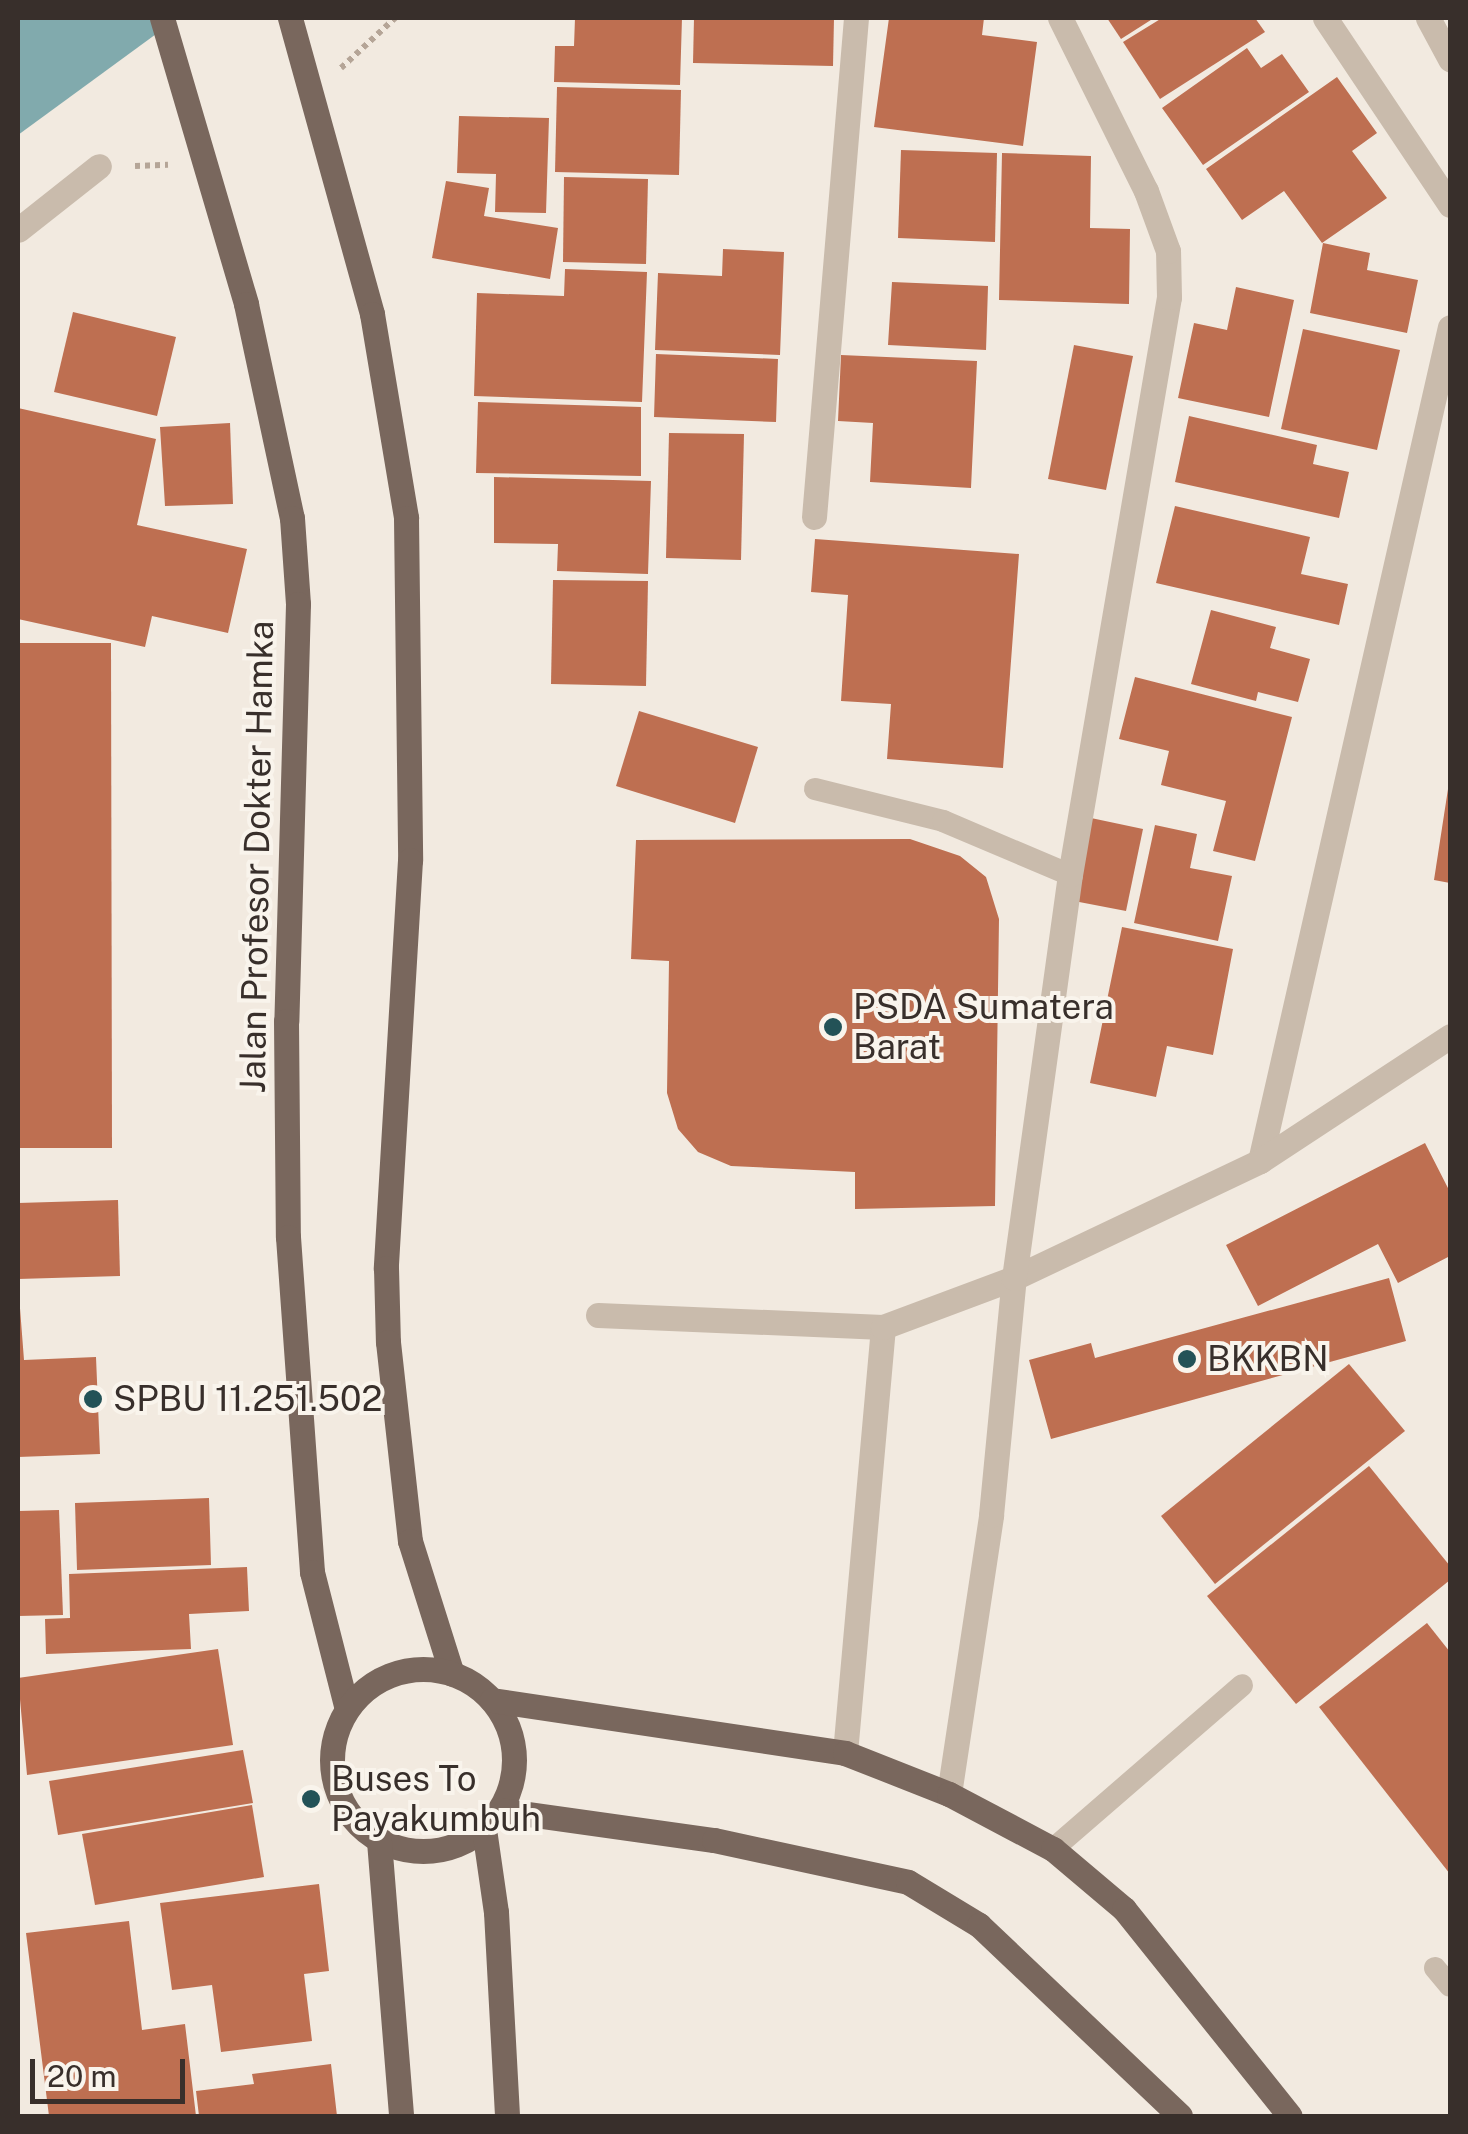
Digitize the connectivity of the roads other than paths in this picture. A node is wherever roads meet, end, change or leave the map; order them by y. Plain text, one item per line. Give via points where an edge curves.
1 (162, 18) edge
2 (290, 18) edge
3 (856, 18) edge
4 (1060, 18) edge
5 (1325, 18) edge
6 (1428, 18) edge
7 (1450, 58) edge
8 (99, 166) road end
9 (1450, 205) edge
10 (18, 230) edge
11 (1450, 327) edge
12 (814, 517) dead end
13 (816, 789) dead end
14 (1070, 875) junction
15 (1450, 1036) edge
16 (1260, 1161) junction
17 (1014, 1278) junction
18 (598, 1316) dead end
19 (883, 1326) junction
20 (452, 1674) junction
21 (1242, 1685) dead end
22 (492, 1700) junction
23 (347, 1709) junction
24 (845, 1753) junction
25 (949, 1794) junction
26 (492, 1819) junction
27 (379, 1840) junction
28 (1052, 1849) junction
29 (1435, 1968) dead end
30 (1450, 1986) edge
31 (401, 2116) edge
32 (507, 2116) edge
33 (1180, 2116) edge
34 (1290, 2116) edge

1 - 23 main road, Jalan Profesor Dokter Hamka via 250,322 292,518 298,604 286,1022 288,1237 312,1572
2 - 20 main road via 372,314 406,518 410,860 386,1268 388,1342 410,1542
3 - 12 street
4 - 14 street via 1146,191 1169,272 1166,331
5 - 9 street
6 - 7 street
8 - 10 street
11 - 16 street
13 - 14 lane via 944,821
14 - 17 street
15 - 16 street
16 - 17 street
17 - 19 street
17 - 25 street via 991,1515
18 - 19 street
19 - 24 street
20 - 22 main road
20 - 23 main road via 394,1674
21 - 28 lane
22 - 24 main road
22 - 26 main road via 514,1753
23 - 27 main road via 336,1732 334,1781 343,1806
24 - 25 main road
25 - 28 main road
26 - 27 main road via 436,1851
26 - 32 main road
26 - 33 main road via 714,1840 908,1882 979,1925
27 - 31 main road
28 - 34 main road via 1124,1910
29 - 30 lane

